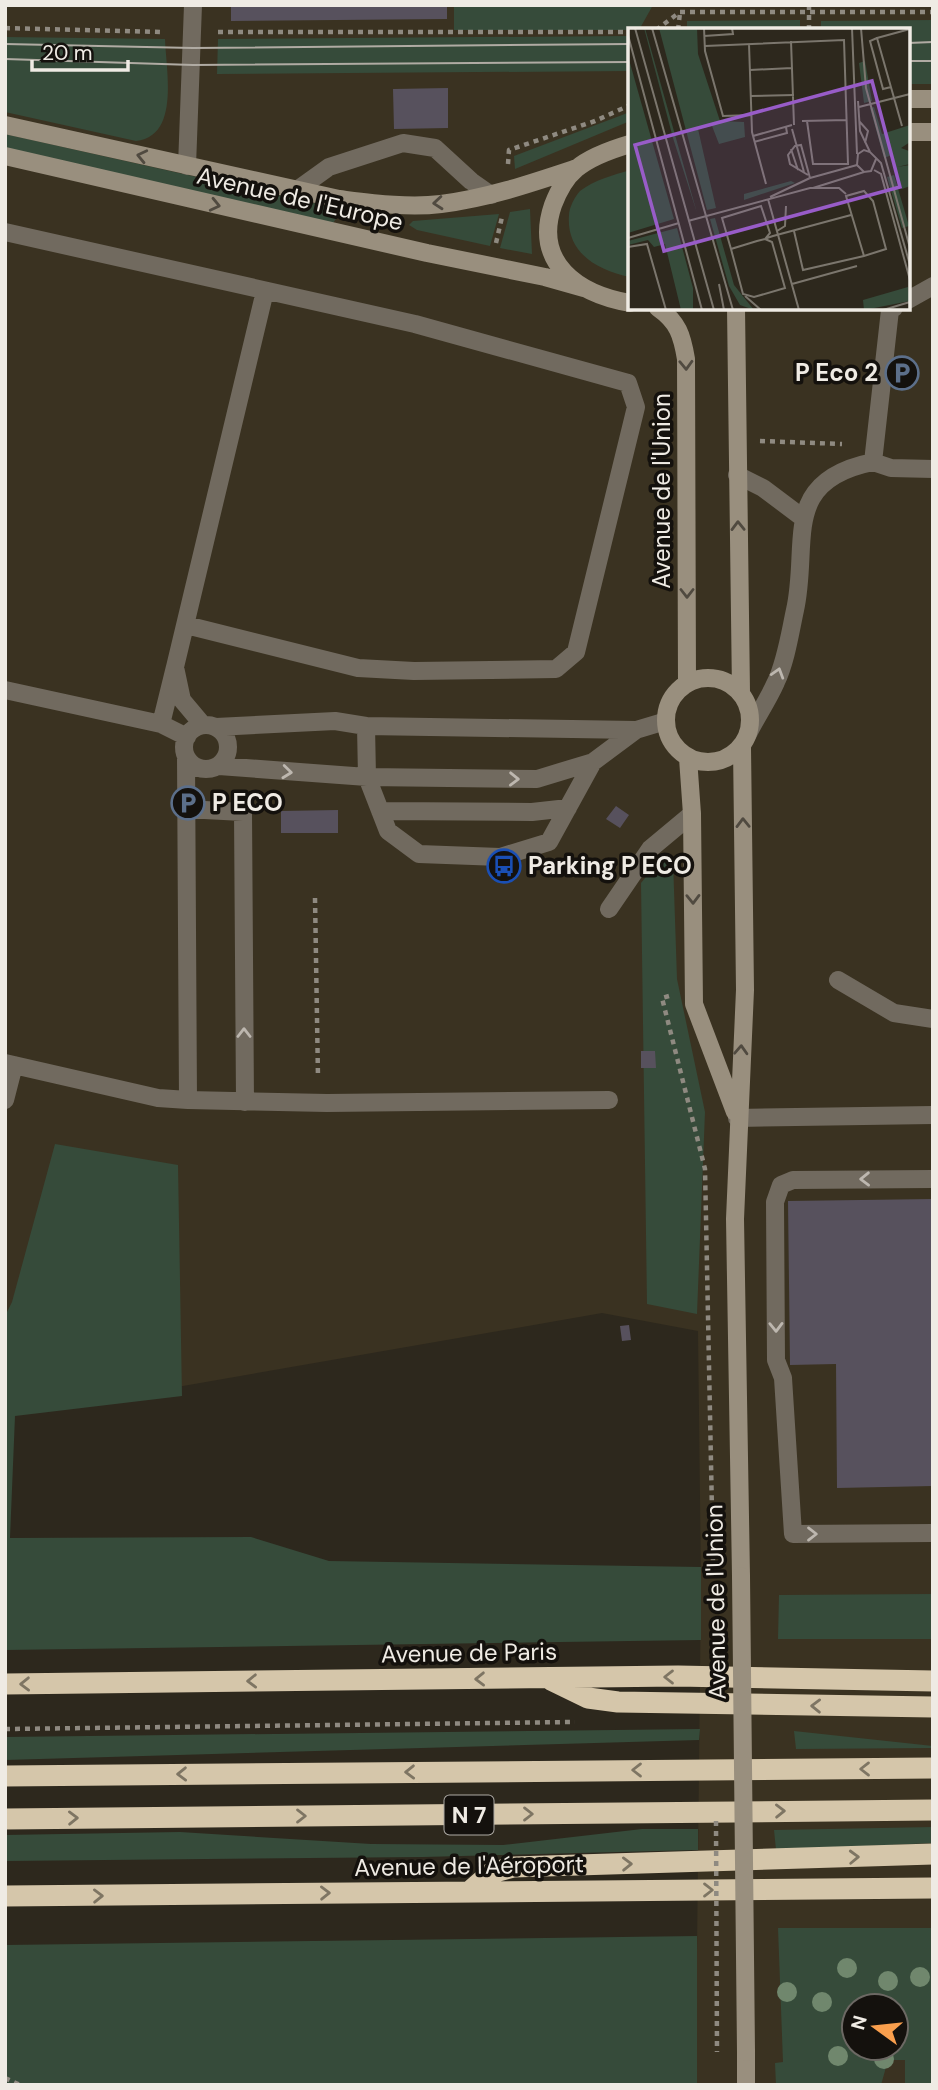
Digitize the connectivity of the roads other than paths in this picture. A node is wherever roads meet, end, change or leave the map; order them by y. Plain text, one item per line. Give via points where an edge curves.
1 (194, 5) edge
2 (910, 99) edge
3 (933, 99) edge
4 (5, 125) edge
5 (910, 132) edge
6 (933, 132) edge
7 (628, 145) edge
8 (5, 156) edge
9 (187, 166) junction
10 (576, 168) junction
11 (297, 190) junction
12 (491, 195) junction
13 (5, 232) edge
14 (933, 286) edge
15 (584, 288) junction
16 (265, 291) junction
17 (910, 299) edge
18 (628, 302) edge
19 (661, 310) edge
20 (736, 310) edge
21 (890, 310) edge
22 (873, 462) junction
23 (933, 469) edge
24 (737, 475) junction
25 (803, 518) junction
26 (186, 625) junction
27 (175, 667) junction
28 (687, 684) junction
29 (5, 690) edge
30 (741, 692) junction
31 (666, 721) junction
32 (161, 724) junction
33 (209, 726) junction
34 (366, 726) junction
35 (636, 730) junction
36 (187, 737) junction
37 (745, 741) junction
38 (187, 757) junction
39 (688, 758) junction
40 (593, 762) junction
41 (219, 766) junction
42 (367, 777) junction
43 (568, 808) junction
44 (185, 809) junction
45 (380, 811) junction
46 (692, 814) junction
47 (609, 909) dead end
48 (838, 980) dead end
49 (933, 1019) edge
50 (10, 1064) edge
51 (5, 1100) edge
52 (188, 1100) junction
53 (610, 1100) dead end
54 (245, 1102) junction
55 (933, 1115) edge
56 (737, 1118) junction
57 (933, 1179) edge
58 (933, 1533) edge
59 (548, 1678) junction
60 (933, 1681) edge
61 (5, 1684) edge
62 (933, 1707) edge
63 (933, 1768) edge
64 (5, 1776) edge
65 (933, 1810) edge
66 (5, 1819) edge
67 (933, 1854) edge
68 (933, 1888) edge
69 (468, 1892) junction
70 (5, 1896) edge
71 (746, 2085) edge

1 - 9 street
2 - 3 street
9 -> 4 street, Avenue de l'Europe
5 - 6 street
7 - 10 street, Avenue de l'Europe
8 -> 15 street, Avenue de l'Europe
9 - 11 street, Avenue de l'Europe
10 - 12 street, Avenue de l'Europe
10 - 15 street via 557,192 548,244 561,268
12 -> 11 street, Avenue de l'Europe via 439,204 386,204
11 - 12 street via 329,167 403,143 435,148
13 - 16 street
14 - 17 street
15 - 18 street, Avenue de l'Europe
16 - 26 street
16 - 26 street via 491,343 628,383 636,407 576,652 556,668 358,668
19 -> 28 street, Avenue de l'Union via 683,336 686,359
20 - 24 street, Avenue de l'Union
21 - 22 street
22 - 23 street via 891,468
22 - 25 street via 844,468 829,479
24 - 25 street
30 -> 24 street, Avenue de l'Union
37 -> 25 street via 777,681 793,618
26 - 27 street
27 - 32 street
27 - 33 street via 182,700
28 - 30 street via 715,678
28 - 31 street via 675,693
29 - 32 street
30 - 37 street, Avenue de l'Union via 751,719
31 - 35 street
31 - 39 street via 669,736
32 - 36 street
33 - 34 street via 335,721
33 - 36 street
33 - 41 street via 228,745
34 - 35 street
34 - 42 street
35 - 40 street
36 - 38 street
37 - 39 street via 717,762
56 -> 37 street, Avenue de l'Union via 745,990
38 - 41 street via 204,769
38 - 44 street
39 - 46 street, Avenue de l'Union
42 -> 40 street via 537,779
40 - 43 street
41 -> 42 street
42 - 45 street
43 - 45 street
43 - 45 street via 549,842 500,857 419,853 388,831
44 - 52 street
54 -> 44 street via 243,812
46 - 47 street via 650,849
46 -> 56 street, Avenue de l'Union via 694,1004
48 - 49 street via 894,1013
50 - 51 street
50 - 52 street
52 - 54 street
53 - 54 street
55 - 56 street
56 - 71 street, Avenue de l'Union, bridge
57 -> 58 street via 793,1180 781,1185 775,1202 776,1360 783,1378 793,1534
60 -> 59 highway, Avenue de Paris
59 -> 61 highway, Avenue de Paris
62 -> 59 highway via 618,1702 588,1698
63 -> 64 highway, N 7
66 -> 65 highway, N 7
69 -> 67 highway via 491,1873 513,1867
69 -> 68 highway, Avenue de l'Aéroport
70 -> 69 highway, Avenue de l'Aéroport

